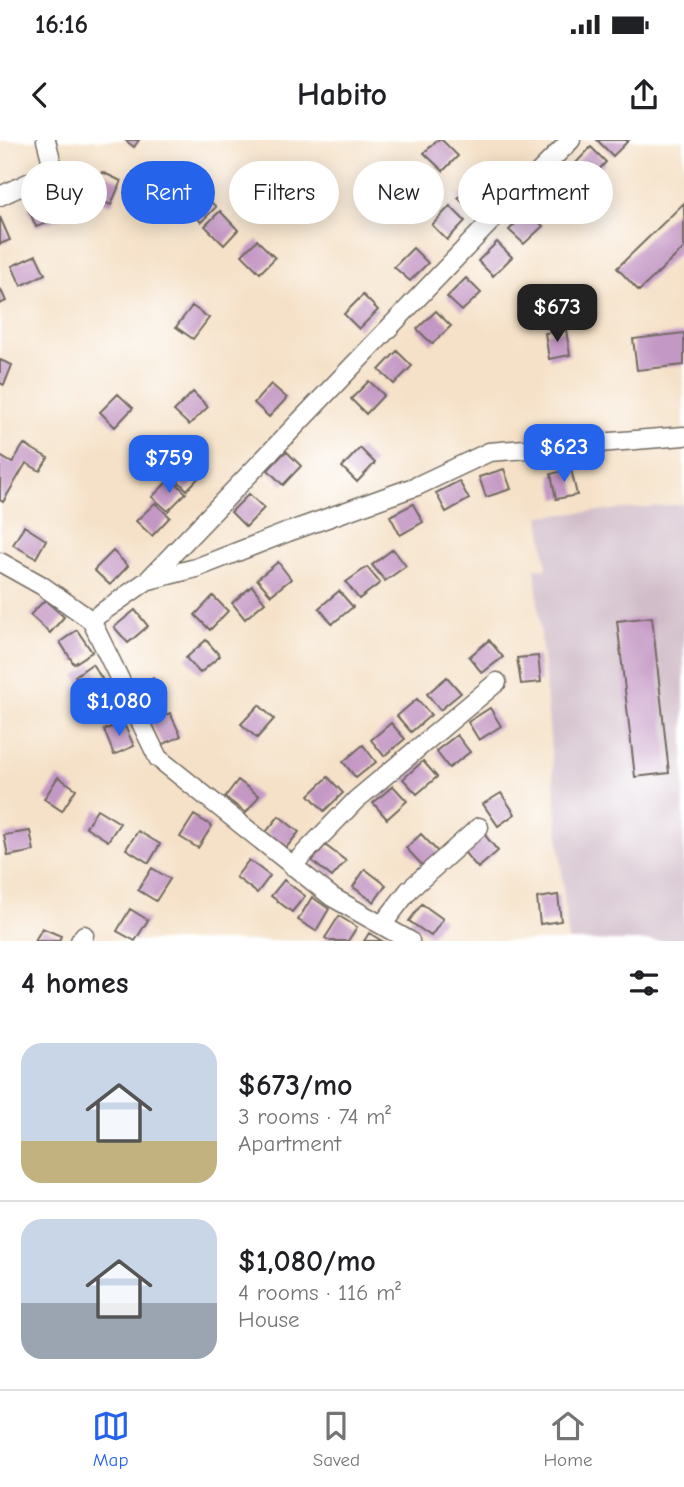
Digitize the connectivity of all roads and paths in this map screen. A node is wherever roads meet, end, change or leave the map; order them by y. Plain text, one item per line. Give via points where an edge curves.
1 (46, 140) edge
2 (571, 140) edge
3 (0, 195) edge
4 (684, 436) edge
5 (0, 562) edge
6 (148, 580) junction
7 (91, 620) junction
8 (496, 682) dead end
9 (478, 827) dead end
10 (292, 866) junction
11 (382, 925) junction
12 (410, 941) edge

1 - 3 street via 54,171
2 - 6 street
4 - 6 street via 489,452 417,486 196,568
5 - 7 street
6 - 7 street
7 - 10 street via 158,758
8 - 10 street via 356,800
9 - 11 street via 409,890
10 - 11 street via 332,897
11 - 12 street

